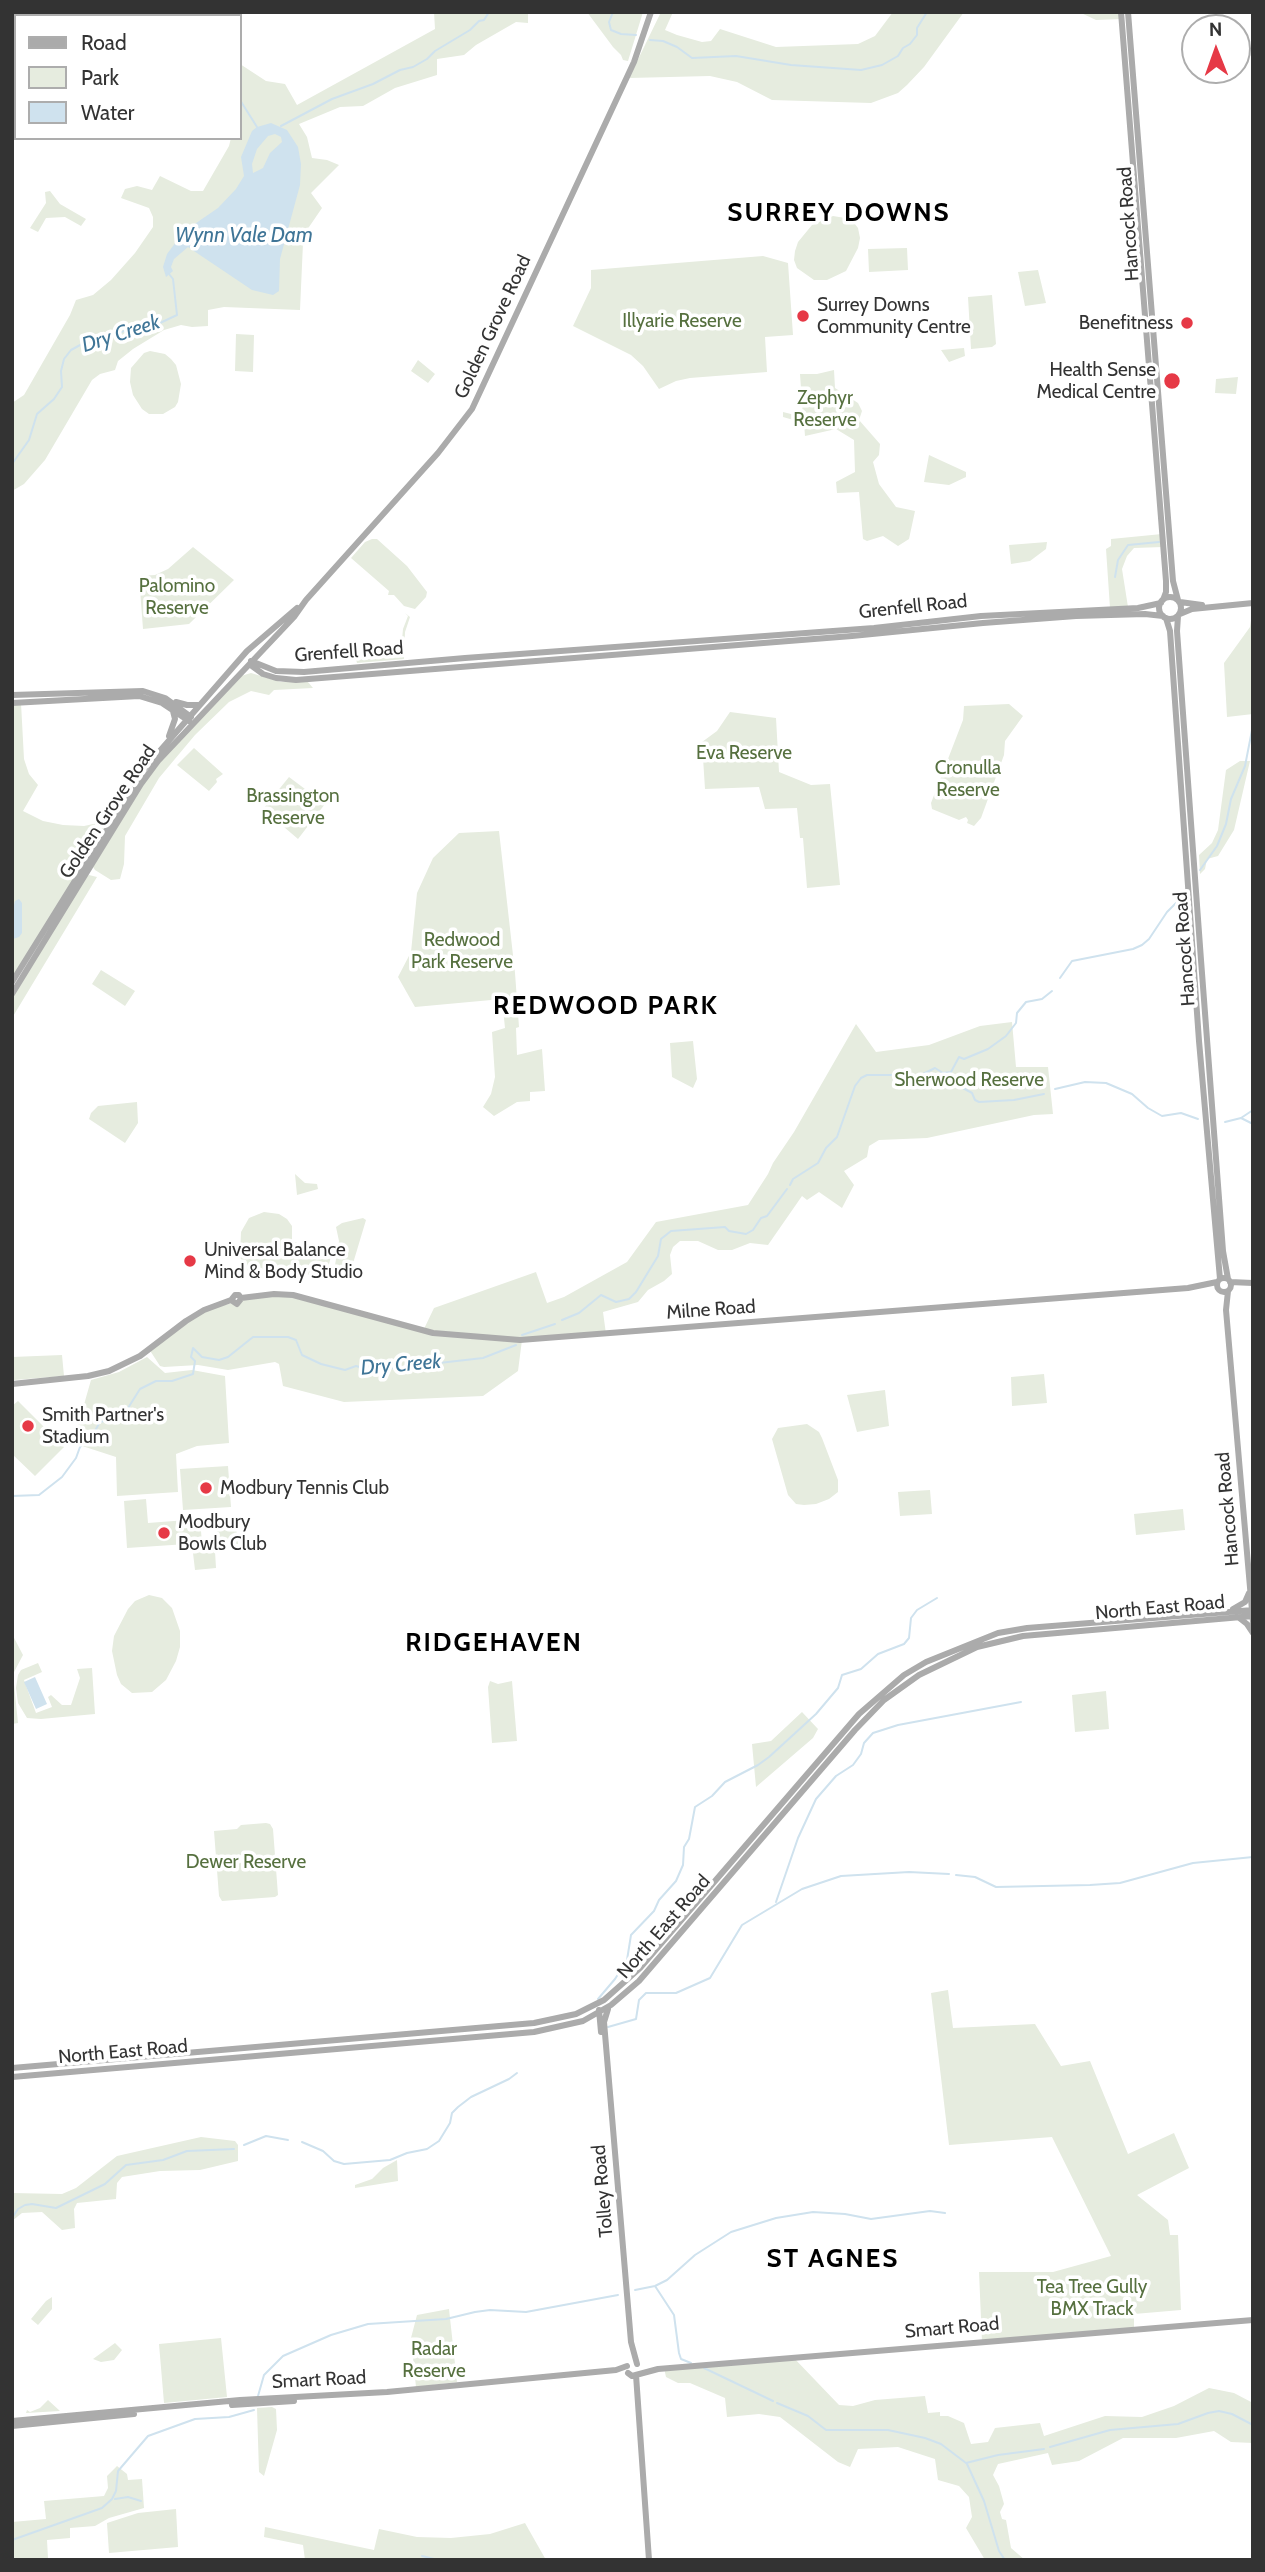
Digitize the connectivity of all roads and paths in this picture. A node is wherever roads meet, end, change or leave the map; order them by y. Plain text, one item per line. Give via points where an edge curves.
1 (651, 12) edge
2 (657, 12) edge
3 (1121, 12) edge
4 (1128, 12) edge
5 (646, 29) junction
6 (1158, 396) junction
7 (1152, 409) junction
8 (1160, 417) junction
9 (1157, 464) junction
10 (1165, 474) junction
11 (1159, 489) junction
12 (306, 600) junction
13 (1179, 601) junction
14 (1162, 602) junction
15 (1253, 603) edge
16 (1216, 606) junction
17 (1102, 612) junction
18 (1179, 615) junction
19 (1164, 617) junction
20 (255, 644) junction
21 (265, 646) junction
22 (251, 661) junction
23 (265, 671) junction
24 (222, 679) junction
25 (229, 685) junction
26 (12, 695) edge
27 (165, 698) junction
28 (12, 703) edge
29 (199, 705) junction
30 (173, 710) junction
31 (188, 717) junction
32 (194, 722) junction
33 (167, 741) junction
34 (1198, 974) junction
35 (12, 982) edge
36 (12, 994) edge
37 (1253, 1284) edge
38 (1224, 1285) junction
39 (12, 1384) edge
40 (1251, 1589) edge
41 (1225, 1612) junction
42 (1252, 1613) edge
43 (1237, 1617) junction
44 (1133, 1620) junction
45 (1253, 1622) edge
46 (1153, 1626) junction
47 (1253, 1633) edge
48 (667, 1950) junction
49 (651, 1955) junction
50 (651, 1968) junction
51 (604, 2000) junction
52 (611, 2006) junction
53 (598, 2014) junction
54 (571, 2016) junction
55 (588, 2019) junction
56 (604, 2022) junction
57 (603, 2035) junction
58 (12, 2068) edge
59 (12, 2077) edge
60 (1253, 2320) edge
61 (633, 2370) junction
62 (12, 2424) edge
63 (649, 2560) edge

1 - 5 main road, Golden Grove Road
2 - 5 main road, Golden Grove Road
3 - 7 main road, Hancock Road
4 - 6 main road, Hancock Road
5 - 12 main road, Golden Grove Road via 472,409
6 - 7 main road
6 - 8 main road, Hancock Road
7 - 8 main road
7 - 9 main road, Hancock Road
8 - 10 main road, Hancock Road
9 - 10 main road
9 - 11 main road, Hancock Road
10 - 11 main road
10 - 13 main road, Hancock Road via 1173,587
11 - 14 main road, Hancock Road via 1166,581
12 - 20 main road, Golden Grove Road
12 - 21 main road, Golden Grove Road
13 - 14 main road via 1170,597
13 - 16 main road
13 - 18 main road
14 - 17 main road, Grenfell Road
14 - 19 main road
15 - 16 main road
16 - 18 main road
17 - 19 main road, Grenfell Road
17 - 23 main road, Grenfell Road via 352,671 290,680
18 - 19 main road
18 - 34 main road, Hancock Road
19 - 34 main road, Hancock Road via 1170,631
20 - 22 main road
20 - 24 main road, Golden Grove Road
21 - 22 main road, Golden Grove Road
21 - 23 main road via 261,659
22 - 23 main road, Grenfell Road
22 - 24 main road via 239,664
22 - 25 main road, Golden Grove Road
23 - 25 main road via 248,673
24 - 29 main road, Golden Grove Road
25 - 32 main road, Golden Grove Road
26 - 27 main road via 127,690
27 - 29 main road
27 - 31 main road
28 - 30 main road via 129,695 155,699
29 - 31 main road, Golden Grove Road
30 - 31 main road
30 - 33 main road
31 - 32 main road
31 - 33 main road, Golden Grove Road
32 - 36 main road, Golden Grove Road via 141,783
33 - 35 main road, Golden Grove Road via 122,801
34 - 38 main road, Hancock Road
37 - 38 main road, Milne Road
38 - 39 main road, Milne Road via 522,1339 433,1333 293,1295 241,1298 236,1294 196,1314 140,1356 109,1371
38 - 40 main road, Hancock Road
40 - 41 main road via 1245,1602
40 - 42 main road, Hancock Road
41 - 42 main road, North East Road
41 - 44 main road, North East Road
42 - 43 main road, North East Road
42 - 45 main road, Hancock Road
43 - 46 main road, North East Road
43 - 47 main road
44 - 46 main road
44 - 49 main road, North East Road via 999,1633 948,1651 904,1675 850,1724
46 - 48 main road, North East Road via 1007,1639 960,1654 905,1684 855,1730
48 - 49 main road
48 - 50 main road, North East Road
49 - 50 main road
49 - 51 main road, North East Road
50 - 52 main road, North East Road
51 - 53 main road
51 - 54 main road, North East Road
52 - 53 main road, North East Road
52 - 56 main road
53 - 54 main road
53 - 55 main road, North East Road
53 - 56 main road
53 - 57 main road
54 - 58 main road, North East Road via 534,2023
55 - 57 main road
55 - 59 main road, North East Road via 534,2032
56 - 57 main road
57 - 61 main road, Tolley Road
60 - 61 main road, Smart Road
61 - 62 main road, Smart Road via 227,2401
61 - 63 main road, Tolley Road

